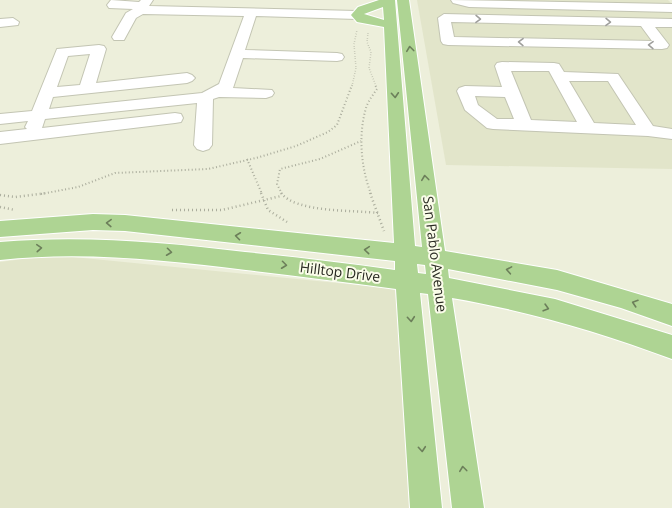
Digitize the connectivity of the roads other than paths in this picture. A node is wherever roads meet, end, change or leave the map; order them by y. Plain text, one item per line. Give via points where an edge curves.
1 (117, 0) edge
2 (276, 0) edge
3 (388, 0) edge
4 (403, 0) edge
5 (457, 0) edge
6 (635, 0) edge
7 (143, 5) edge
8 (654, 8) junction
9 (672, 8) edge
10 (255, 13) junction
11 (272, 14) junction
12 (357, 15) junction
13 (13, 22) dead end
14 (0, 23) edge
15 (672, 23) edge
16 (391, 25) junction
17 (649, 28) junction
18 (118, 37) dead end
19 (238, 54) junction
20 (337, 56) dead end
21 (559, 76) junction
22 (187, 78) dead end
23 (87, 88) junction
24 (512, 92) junction
25 (47, 93) junction
26 (266, 93) dead end
27 (211, 94) junction
28 (142, 104) junction
29 (38, 115) junction
30 (175, 118) dead end
31 (0, 119) edge
32 (139, 122) junction
33 (524, 125) junction
34 (589, 129) junction
35 (648, 131) junction
36 (672, 134) edge
37 (31, 135) junction
38 (0, 138) edge
39 (203, 145) dead end
40 (0, 229) edge
41 (0, 251) edge
42 (406, 253) junction
43 (435, 258) junction
44 (408, 281) junction
45 (439, 287) junction
46 (672, 315) edge
47 (672, 347) edge
48 (426, 508) edge
49 (468, 508) edge

1 - 7 street via 113,5
2 - 11 street
3 - 12 main road via 376,7 362,10
3 - 16 main road, San Pablo Avenue
43 -> 4 main road, San Pablo Avenue
5 - 8 street via 469,3
6 - 8 street
7 - 10 street
7 - 18 street via 131,16
8 - 9 street
10 - 11 street
10 - 19 street
11 - 12 street
12 - 16 main road via 366,20
13 - 14 street
15 - 17 street
16 -> 42 main road, San Pablo Avenue
17 -> 17 street via 662,45 448,41 444,18
19 - 20 street
19 - 27 street via 226,86
21 - 24 street via 554,67 502,66
21 - 34 street
21 - 35 street via 613,77
22 - 23 street
23 - 25 street
23 - 25 street via 99,49 62,52
24 - 33 street
24 - 33 street via 465,91 472,107 493,124
25 - 29 street
26 - 27 street
27 - 28 street
27 - 39 street
28 - 29 street
28 - 32 street
29 - 31 street
29 - 37 street
30 - 32 street
32 - 37 street
33 - 34 street
34 - 35 street
35 - 36 street
37 - 38 street
42 -> 40 main road, Hilltop Drive via 93,222
41 -> 44 main road, Hilltop Drive via 60,246 107,246
42 - 43 main road, Hilltop Drive
42 - 44 main road, San Pablo Avenue
43 - 45 main road, San Pablo Avenue
46 -> 43 main road, Hilltop Drive via 557,280
44 - 45 main road, Hilltop Drive
44 -> 48 main road, San Pablo Avenue
45 -> 47 main road, Hilltop Drive via 538,305 616,327
49 -> 45 main road, San Pablo Avenue

